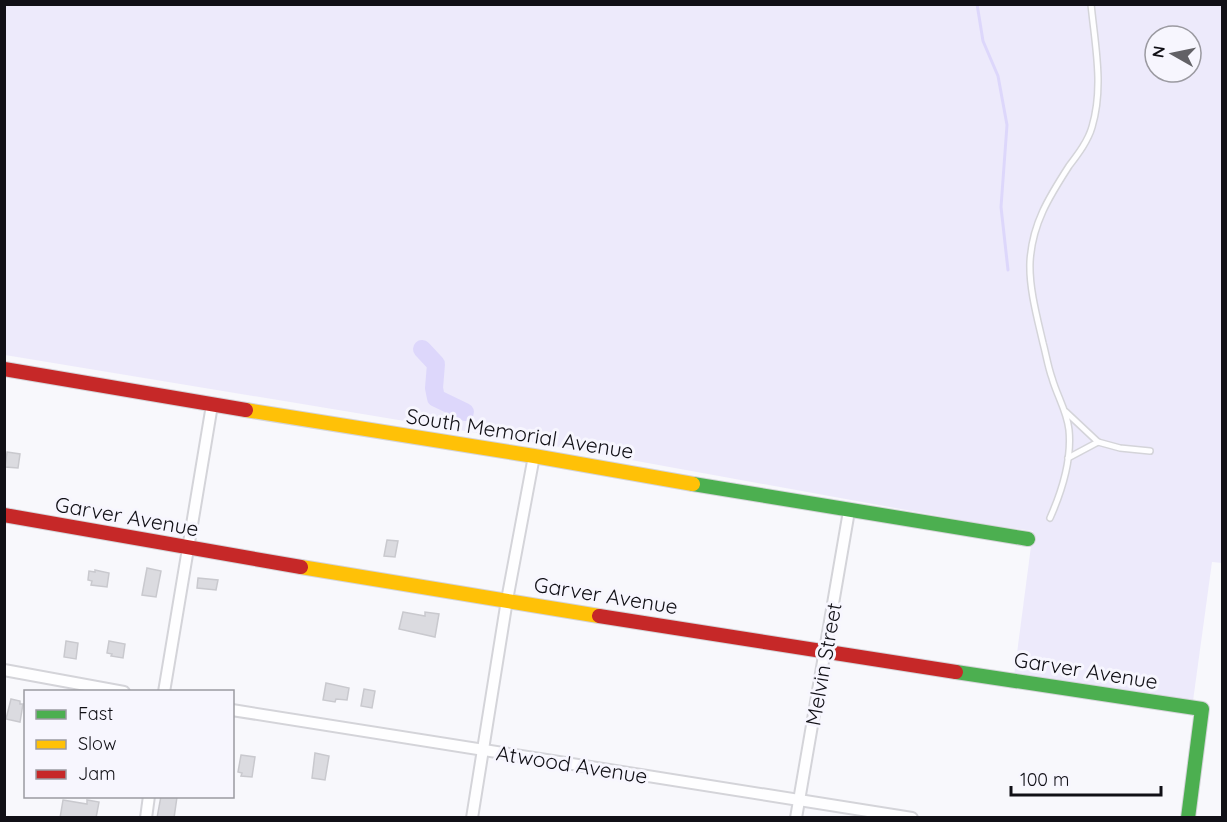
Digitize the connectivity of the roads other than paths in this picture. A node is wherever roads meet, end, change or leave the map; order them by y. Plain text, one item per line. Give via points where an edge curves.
1 (1091, 4) edge
2 (4, 369) edge
3 (212, 405) junction
4 (1065, 411) junction
5 (1098, 442) junction
6 (1149, 451) dead end
7 (534, 456) junction
8 (1068, 458) junction
9 (849, 511) junction
10 (4, 515) edge
11 (1050, 518) dead end
12 (1028, 538) dead end
13 (188, 548) junction
14 (507, 600) junction
15 (825, 652) junction
16 (4, 670) edge
17 (113, 690) edge
18 (164, 690) edge
19 (234, 710) edge
20 (483, 750) junction
21 (149, 798) edge
22 (799, 799) junction
23 (146, 818) edge
24 (472, 818) edge
25 (796, 818) edge
26 (912, 818) edge
27 (1188, 818) edge

1 - 4 lane via 1098,77 1092,127 1041,213 1032,239 1030,265 1051,377
2 - 3 street, South Memorial Avenue
3 - 7 street, South Memorial Avenue
3 - 13 street
4 - 5 lane
4 - 8 lane
5 - 6 lane
5 - 8 lane
7 - 9 street, South Memorial Avenue
7 - 14 street
8 - 11 lane via 1061,493
9 - 12 street, South Memorial Avenue
9 - 15 street, Melvin Street
10 - 13 street, Garver Avenue
13 - 14 street, Garver Avenue
13 - 18 street
14 - 15 street, Garver Avenue
14 - 20 street
15 - 22 street, Melvin Street
15 - 27 street, Garver Avenue via 1202,708
16 - 17 street
19 - 20 street, Atwood Avenue
20 - 22 street, Atwood Avenue
20 - 24 street
21 - 23 street
22 - 25 street, Melvin Street
22 - 26 street, Atwood Avenue

